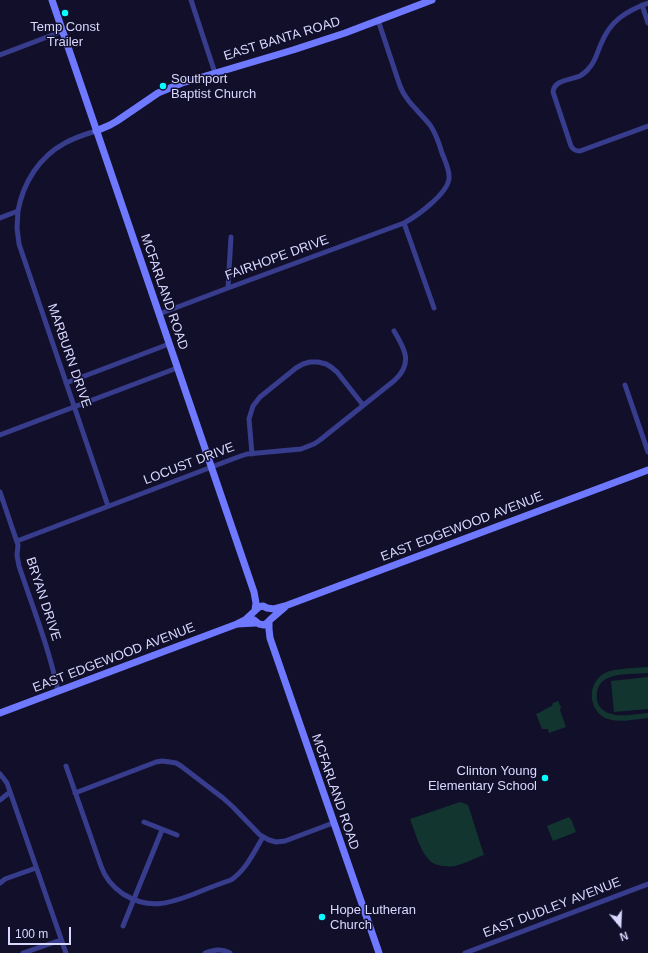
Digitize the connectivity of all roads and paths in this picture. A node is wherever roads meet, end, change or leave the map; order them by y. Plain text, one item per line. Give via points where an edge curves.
1 (52, 0) edge
2 (191, 0) edge
3 (432, 0) edge
4 (648, 3) edge
5 (642, 6) junction
6 (378, 20) junction
7 (648, 23) edge
8 (63, 31) junction
9 (0, 55) edge
10 (215, 73) junction
11 (648, 126) edge
12 (96, 130) junction
13 (18, 211) junction
14 (0, 218) edge
15 (404, 223) junction
16 (231, 237) dead end
17 (228, 288) junction
18 (434, 308) dead end
19 (159, 314) junction
20 (394, 331) dead end
21 (169, 344) junction
22 (177, 368) junction
23 (66, 383) junction
24 (625, 385) dead end
25 (363, 405) junction
26 (75, 407) junction
27 (0, 435) edge
28 (648, 452) edge
29 (252, 454) junction
30 (211, 467) junction
31 (648, 470) edge
32 (0, 493) edge
33 (108, 506) junction
34 (17, 541) junction
35 (254, 592) junction
36 (285, 606) junction
37 (266, 607) junction
38 (254, 611) junction
39 (270, 620) junction
40 (237, 624) junction
41 (258, 624) junction
42 (270, 638) junction
43 (58, 692) junction
44 (0, 713) edge
45 (66, 766) dead end
46 (0, 774) edge
47 (10, 792) junction
48 (75, 792) junction
49 (0, 800) edge
50 (144, 822) dead end
51 (334, 823) junction
52 (162, 830) junction
53 (177, 835) dead end
54 (263, 837) junction
55 (36, 868) junction
56 (0, 883) edge
57 (648, 884) edge
58 (134, 899) junction
59 (123, 926) dead end
60 (61, 940) junction
61 (22, 953) edge
62 (66, 953) edge
63 (205, 953) edge
64 (230, 953) edge
65 (379, 953) edge
66 (465, 953) edge

1 - 8 street, MCFARLAND ROAD
2 - 10 street
3 - 6 street, EAST BANTA ROAD
4 - 5 street
5 - 7 street
5 - 11 street via 634,8 616,20 608,29 589,69 579,76 558,83 553,94 573,149 580,151
6 - 10 street, EAST BANTA ROAD via 293,50
6 - 15 street, FAIRHOPE DRIVE via 401,88 408,101 433,130 449,173 444,191
8 - 9 street
8 - 12 street, MCFARLAND ROAD
10 - 12 street, EAST BANTA ROAD via 163,90 121,119
12 - 13 street, EAST BANTA ROAD via 58,146 43,159 28,180
12 - 19 street, MCFARLAND ROAD
13 - 14 street
13 - 23 street, MARBURN DRIVE via 19,244
15 - 17 street, FAIRHOPE DRIVE
15 - 18 street
16 - 17 street
17 - 19 street, FAIRHOPE DRIVE
19 - 21 street, MCFARLAND ROAD
20 - 25 street, LOCUST DRIVE via 405,352 403,369 398,378
21 - 22 street, MCFARLAND ROAD
21 - 23 street
22 - 26 street
22 - 30 street, MCFARLAND ROAD
23 - 26 street, MARBURN DRIVE
24 - 28 street
25 - 29 street, LOCUST DRIVE via 308,447
25 - 29 street via 331,367 318,362 303,364 260,397 253,406 249,419
26 - 27 street
26 - 33 street, MARBURN DRIVE
29 - 30 street, LOCUST DRIVE
30 - 33 street, LOCUST DRIVE
30 - 35 street, MCFARLAND ROAD
31 - 36 street, EAST EDGEWOOD AVENUE
32 - 34 street, BRYAN DRIVE
33 - 34 street, LOCUST DRIVE
34 - 43 street, BRYAN DRIVE via 18,564 47,646
35 - 37 street, MCFARLAND ROAD
35 - 38 street, MCFARLAND ROAD
36 - 37 street, EAST EDGEWOOD AVENUE via 274,609
36 - 39 street, EAST EDGEWOOD AVENUE
37 - 38 street, EAST EDGEWOOD AVENUE via 259,607
37 - 39 street via 271,614
38 - 40 street, EAST EDGEWOOD AVENUE
38 - 41 street via 253,618
39 - 41 street, EAST EDGEWOOD AVENUE via 266,624
39 - 42 street, MCFARLAND ROAD
40 - 41 street, EAST EDGEWOOD AVENUE
40 - 43 street, EAST EDGEWOOD AVENUE
41 - 42 street, MCFARLAND ROAD
42 - 51 street, MCFARLAND ROAD
43 - 44 street, EAST EDGEWOOD AVENUE
45 - 48 street
46 - 47 street
47 - 49 street
47 - 55 street
48 - 54 street via 158,762 172,762 203,782
48 - 58 street via 105,875 119,891
50 - 52 street
51 - 54 street via 285,841
51 - 65 street, MCFARLAND ROAD
52 - 53 street
52 - 58 street
54 - 58 street via 243,870 231,880 169,903 152,904
55 - 56 street
55 - 60 street
57 - 66 street, EAST DUDLEY AVENUE
58 - 59 street
60 - 61 street
60 - 62 street
63 - 64 street via 219,949

